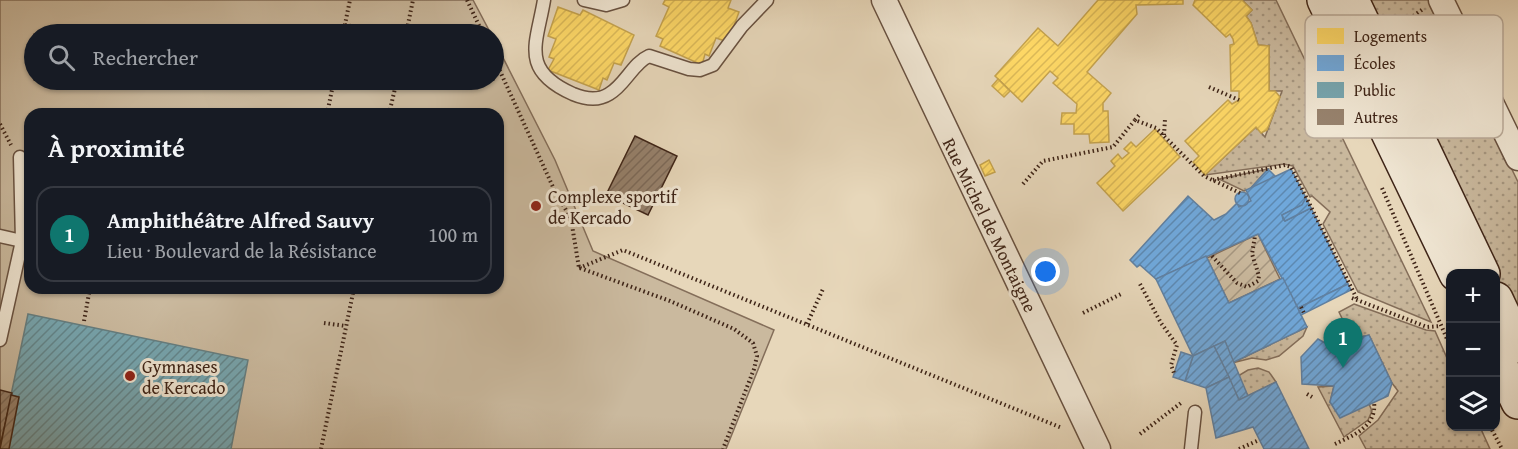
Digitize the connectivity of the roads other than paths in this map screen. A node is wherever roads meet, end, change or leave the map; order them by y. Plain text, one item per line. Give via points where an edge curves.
1 (544, 0) edge
2 (584, 0) edge
3 (623, 0) edge
4 (767, 0) edge
5 (884, 0) edge
6 (1324, 0) edge
7 (1337, 0) edge
8 (1352, 0) edge
9 (1331, 15) edge
10 (1344, 15) edge
11 (1359, 15) edge
12 (1503, 130) edge
13 (1391, 138) edge
14 (1403, 138) edge
15 (1418, 138) edge
16 (20, 157) dead end
17 (1518, 158) edge
18 (0, 236) edge
19 (22, 241) junction
20 (1454, 269) edge
21 (1466, 269) edge
22 (1481, 269) edge
23 (1500, 323) edge
24 (0, 340) edge
25 (1504, 348) edge
26 (1518, 378) edge
27 (1518, 402) edge
28 (1195, 412) dead end
29 (1098, 449) edge
30 (1191, 449) edge

1 - 4 lane via 534,44 544,74 556,86 594,99 620,87 649,56 689,69 712,65
2 - 3 lane via 606,5
5 - 29 street, Rue Michel de Montaigne
6 - 9 main road
7 - 10 lane
8 - 11 main road
12 - 17 street
13 - 20 main road
14 - 21 lane
15 - 22 main road
16 - 19 lane
18 - 19 lane
19 - 24 lane
23 - 25 main road
25 - 26 lane
25 - 27 main road
28 - 30 lane

